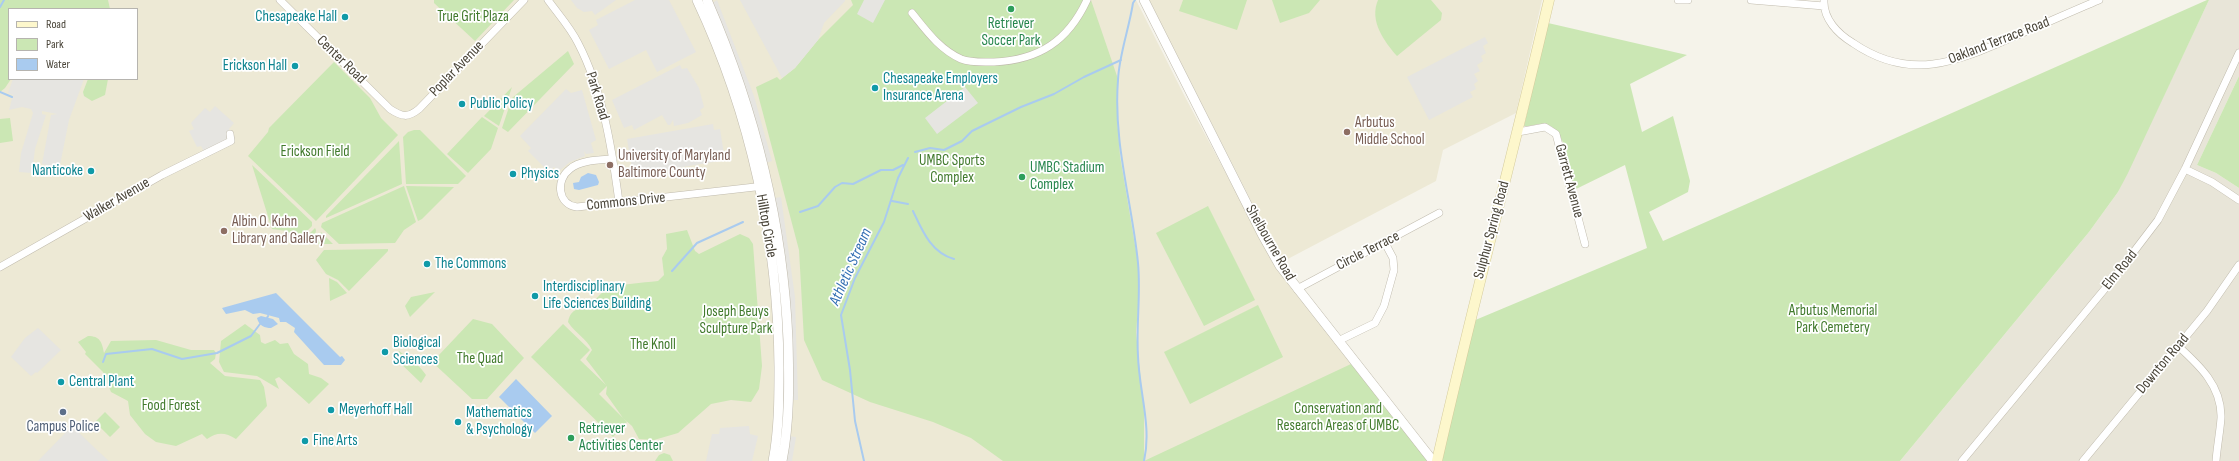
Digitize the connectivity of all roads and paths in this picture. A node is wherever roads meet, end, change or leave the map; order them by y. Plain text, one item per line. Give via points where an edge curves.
1 (280, 0) edge
2 (524, 0) edge
3 (548, 0) edge
4 (697, 0) edge
5 (707, 0) edge
6 (1087, 0) edge
7 (1144, 0) edge
8 (1548, 0) edge
9 (1678, 0) edge
10 (1688, 0) edge
11 (1751, 0) edge
12 (2095, 1) edge
13 (1824, 3) edge
14 (912, 13) dead end
15 (2239, 53) edge
16 (406, 116) joint
17 (1518, 132) junction
18 (230, 134) dead end
19 (613, 159) junction
20 (2185, 169) junction
21 (764, 187) junction
22 (2239, 200) edge
23 (619, 202) junction
24 (1439, 213) dead end
25 (1385, 244) junction
26 (1585, 244) dead end
27 (2239, 265) edge
28 (0, 267) edge
29 (1297, 289) junction
30 (1338, 341) junction
31 (2178, 346) junction
32 (773, 461) edge
33 (782, 461) edge
34 (1433, 461) edge
35 (1438, 461) edge
36 (1962, 461) edge
37 (2083, 461) edge
38 (2216, 461) edge

1 - 16 street, Center Road via 390,109
2 - 16 street, Poplar Avenue via 419,109
3 - 19 street, Park Road via 567,25 585,58 601,106
4 - 21 street, Hilltop Circle via 711,31
5 - 21 street, Hilltop Circle via 746,102
6 - 14 street via 1071,28 1049,47 1037,54 1003,62 971,62 957,57 942,47
7 - 29 street, Shelbourne Road via 1267,244
8 - 17 main road, Sulphur Spring Road
9 - 10 street
11 - 13 street
12 - 13 street, Oakland Terrace Road via 1961,59 1924,65 1888,61 1858,47 1834,29
15 - 20 street, Elm Road
17 - 26 street, Garrett Avenue via 1545,127 1556,134
17 - 35 main road, Sulphur Spring Road via 1464,340
18 - 28 street, Walker Avenue via 231,141 162,175
19 - 23 street, Park Road
19 - 23 street, Commons Drive via 591,162 570,169 564,174 560,188 563,199 577,207
20 - 22 street via 2212,182
20 - 36 street, Elm Road via 2158,220 2140,246
21 - 23 street, Commons Drive
21 - 32 street, Hilltop Circle via 779,338 778,430
21 - 33 street, Hilltop Circle via 782,261 787,317 788,405
24 - 25 street, Circle Terrace
25 - 29 street, Circle Terrace
25 - 30 street via 1393,258 1394,270 1382,310 1375,323
27 - 31 street, Downton Road via 2207,311
29 - 30 street, Shelbourne Road
30 - 34 street, Shelbourne Road
31 - 37 street, Downton Road
31 - 38 street via 2199,365 2213,385 2217,396 2221,416

